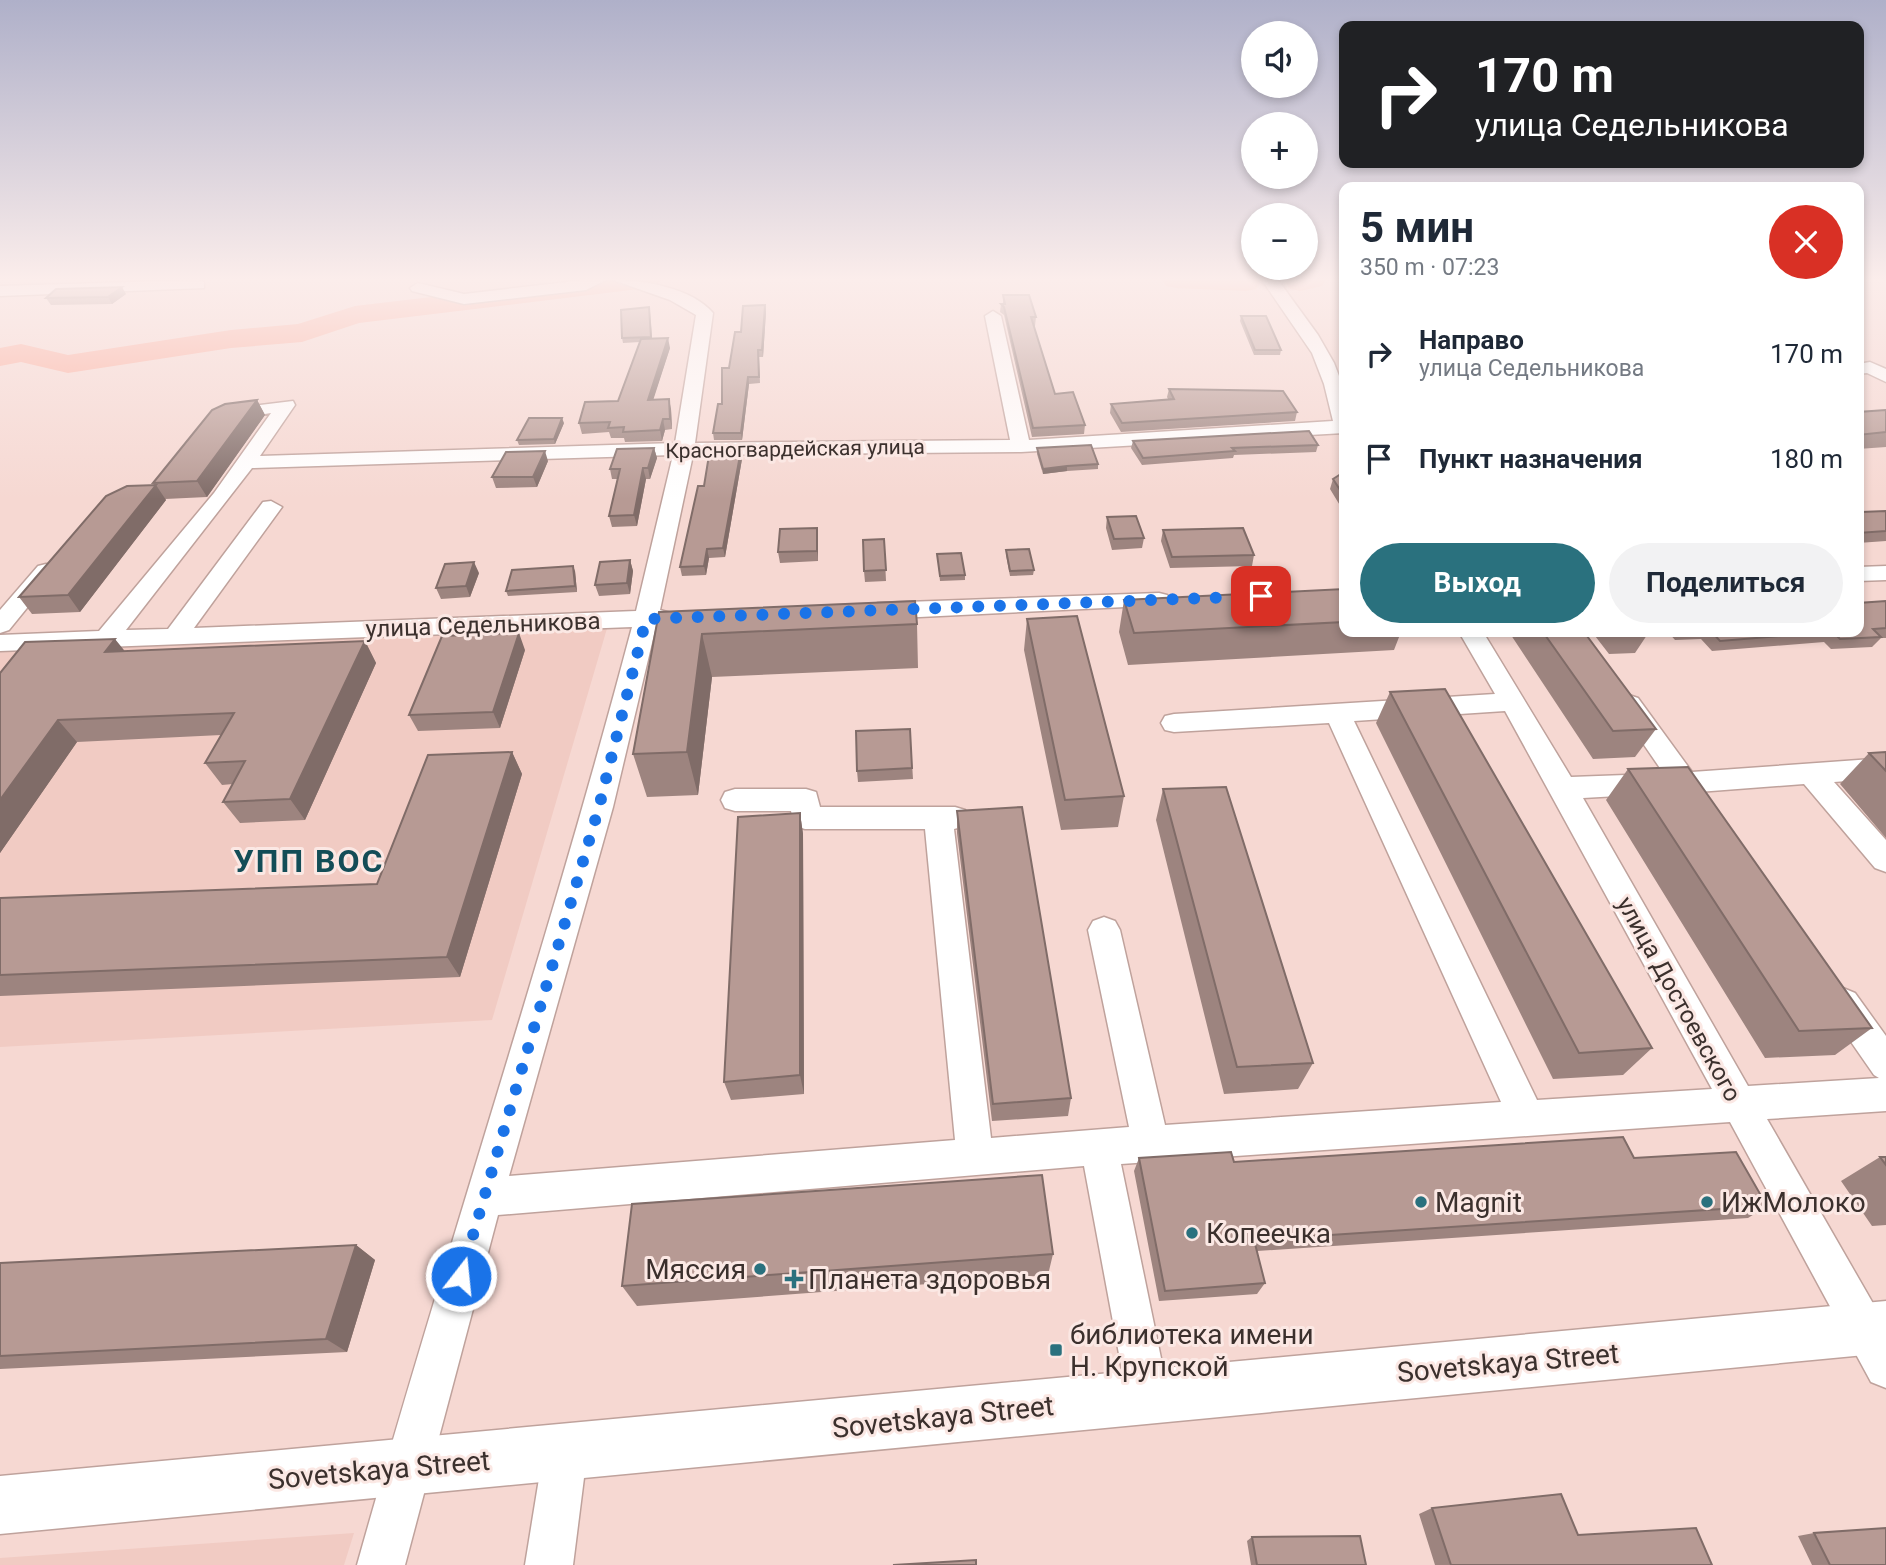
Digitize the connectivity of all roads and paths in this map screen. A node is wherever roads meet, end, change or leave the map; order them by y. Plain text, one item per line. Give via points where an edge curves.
1 (699, 353) edge
2 (1001, 353) edge
3 (1320, 353) edge
4 (1864, 368) edge
5 (1886, 377) edge
6 (1339, 400) edge
7 (208, 421) edge
8 (1339, 426) edge
9 (1021, 446) junction
10 (684, 449) junction
11 (246, 462) junction
12 (271, 507) dead end
13 (62, 552) edge
14 (1886, 573) edge
15 (1864, 574) edge
16 (1178, 599) edge
17 (852, 612) edge
18 (687, 617) edge
19 (646, 619) junction
20 (0, 625) edge
21 (1474, 637) edge
22 (174, 638) junction
23 (106, 639) junction
24 (0, 643) edge
25 (1616, 686) edge
26 (1511, 702) junction
27 (1338, 714) junction
28 (1174, 723) dead end
29 (1886, 768) edge
30 (1811, 774) junction
31 (1563, 788) junction
32 (1693, 794) junction
33 (736, 800) dead end
34 (938, 818) junction
35 (985, 818) edge
36 (1886, 860) edge
37 (1104, 930) dead end
38 (1830, 985) edge
39 (1886, 1063) edge
40 (1886, 1094) edge
41 (1737, 1104) junction
42 (1527, 1118) junction
43 (1151, 1144) junction
44 (1099, 1147) junction
45 (975, 1157) junction
46 (484, 1197) junction
47 (1879, 1341) edge
48 (1148, 1397) junction
49 (565, 1454) junction
50 (407, 1466) junction
51 (0, 1505) edge
52 (381, 1565) edge
53 (549, 1565) edge

1 - 10 street
2 - 9 street
3 - 6 street
4 - 5 street
7 - 11 street via 229,412 286,405
8 - 9 street, Красногвардейская улица
9 - 10 street, Красногвардейская улица
10 - 11 street, Красногвардейская улица
10 - 19 street
11 - 23 street
12 - 22 street
13 - 20 street
14 - 15 street
16 - 17 street
18 - 19 street, улица Седельникова
19 - 22 street, улица Седельникова
19 - 46 street via 599,807
21 - 26 street, улица Достоевского
22 - 23 street, улица Седельникова
23 - 24 street, улица Седельникова
25 - 32 street
26 - 27 street
26 - 31 street, улица Достоевского
27 - 28 street
27 - 42 street
29 - 30 street
30 - 32 street
30 - 36 street
31 - 32 street
31 - 41 street, улица Достоевского
33 - 34 street via 806,800 805,818
34 - 35 street
34 - 45 street
37 - 43 street
38 - 39 street
40 - 41 street
41 - 42 street
41 - 47 street, улица Достоевского
42 - 43 street
43 - 44 street
44 - 45 street
44 - 48 street
45 - 46 street
46 - 50 street
47 - 48 main road, Sovetskaya Street
48 - 49 main road, Sovetskaya Street
49 - 50 main road, Sovetskaya Street
49 - 53 street
50 - 51 main road, Sovetskaya Street
50 - 52 street

